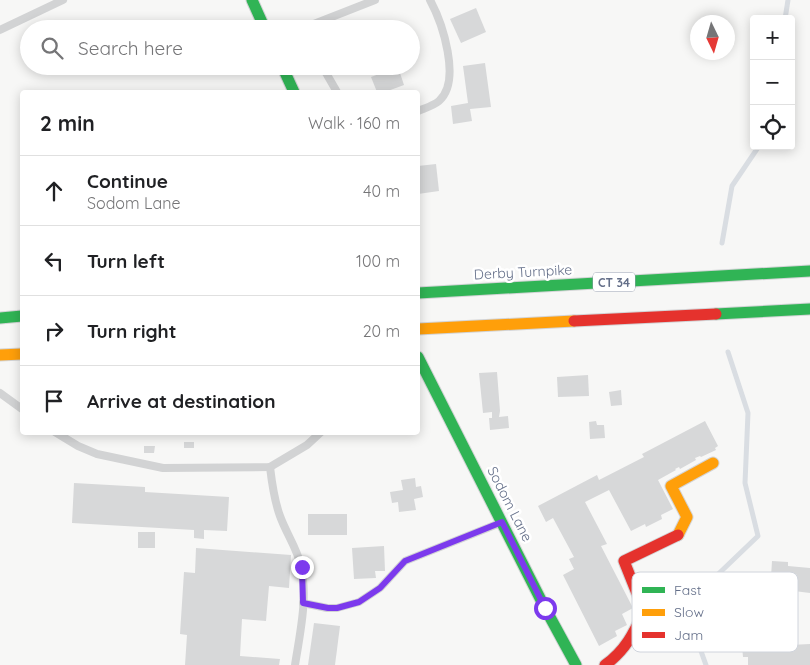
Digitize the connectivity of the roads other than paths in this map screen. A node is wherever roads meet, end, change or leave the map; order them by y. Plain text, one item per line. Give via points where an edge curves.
1 (63, 0) edge
2 (252, 0) edge
3 (375, 0) edge
4 (430, 0) edge
5 (20, 20) edge
6 (21, 20) edge
7 (261, 20) edge
8 (324, 20) edge
9 (0, 30) edge
10 (286, 75) edge
11 (327, 75) edge
12 (293, 90) edge
13 (336, 90) edge
14 (420, 110) edge
15 (810, 271) edge
16 (420, 293) edge
17 (810, 309) edge
18 (20, 316) edge
19 (0, 318) edge
20 (420, 329) edge
21 (20, 354) edge
22 (0, 355) edge
23 (420, 361) edge
24 (0, 393) edge
25 (20, 408) edge
26 (60, 435) edge
27 (318, 435) edge
28 (713, 463) dead end
29 (270, 467) junction
30 (502, 522) junction
31 (632, 582) edge
32 (303, 603) junction
33 (632, 638) edge
34 (295, 665) edge
35 (576, 665) edge
36 (605, 665) edge

1 - 6 lane
2 - 7 main road
3 - 8 lane
4 - 14 lane via 446,40 450,77 440,100
5 - 9 lane
10 - 12 main road
11 - 13 lane
15 - 16 main road, Derby Turnpike / CT 34
17 - 20 main road
18 - 19 main road
21 - 22 main road
23 - 30 main road, Sodom Lane
24 - 25 lane
26 - 29 lane via 97,454 164,468
27 - 29 lane
28 - 31 main road via 671,486 687,517 680,534 624,562
29 - 32 lane via 274,499 302,567
30 - 32 lane via 405,561 380,588 359,602 337,608
30 - 35 main road, Sodom Lane
32 - 34 lane
33 - 36 main road via 617,657

